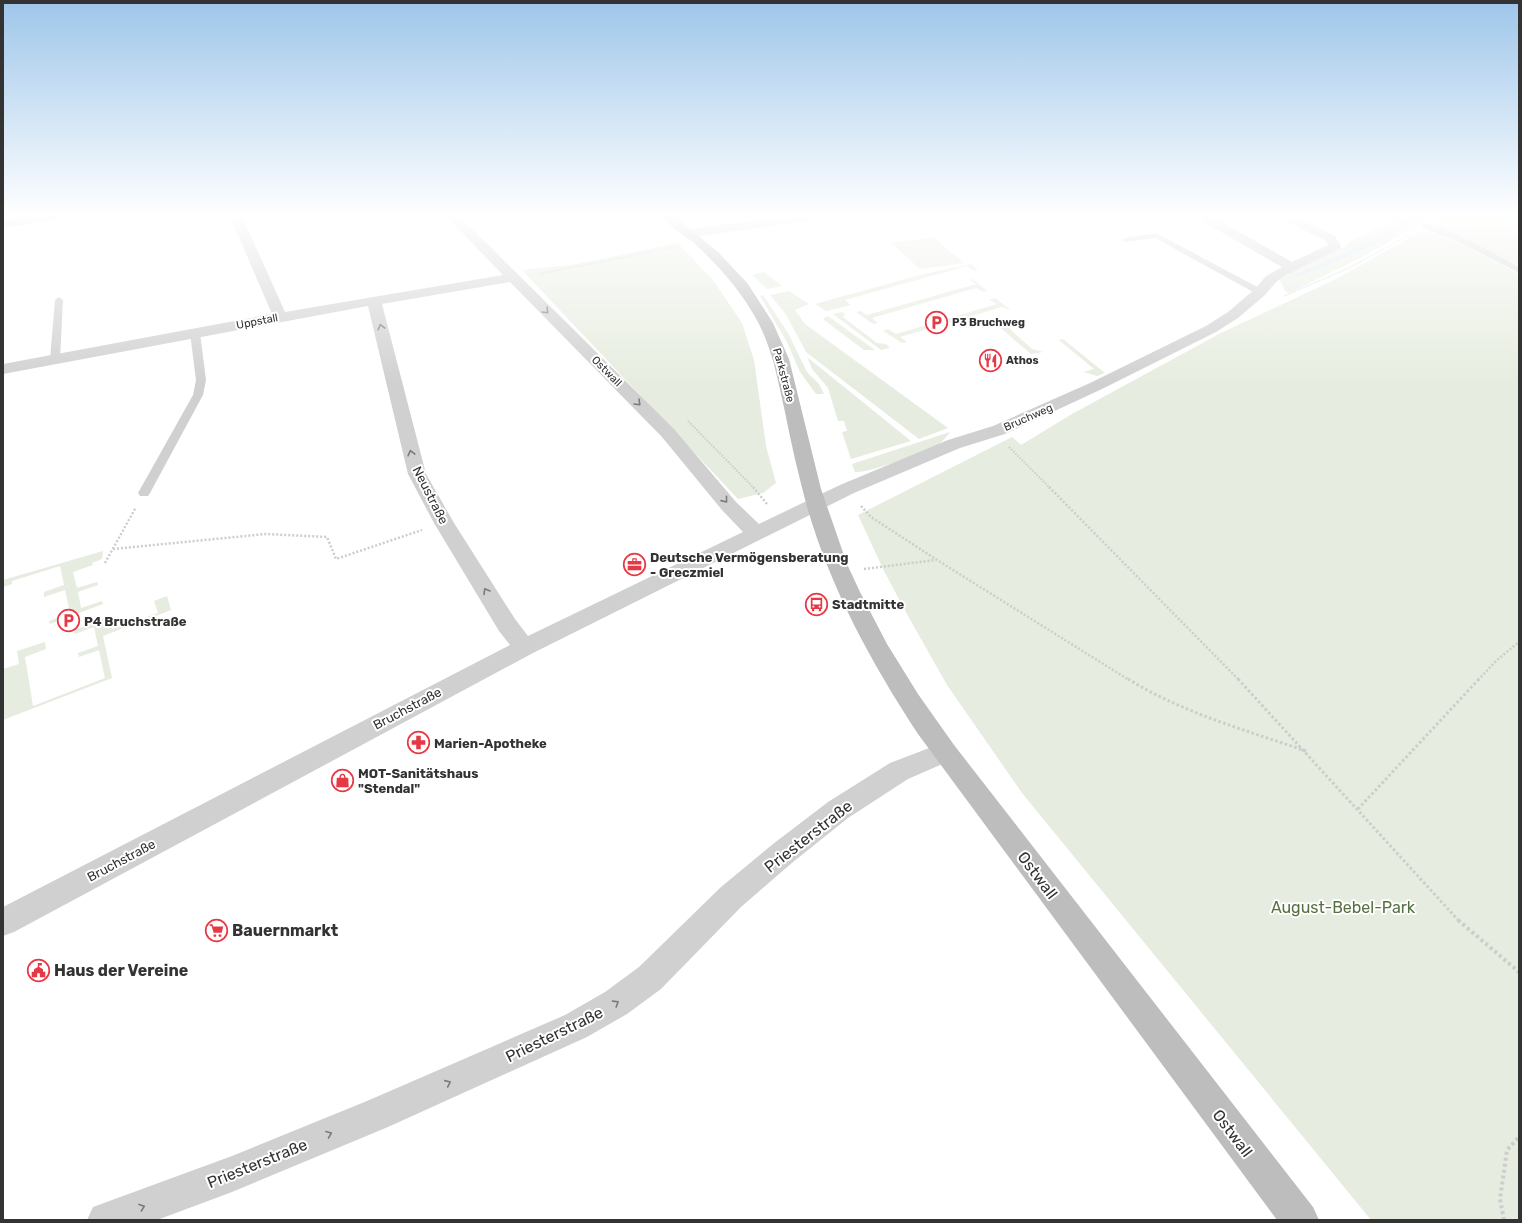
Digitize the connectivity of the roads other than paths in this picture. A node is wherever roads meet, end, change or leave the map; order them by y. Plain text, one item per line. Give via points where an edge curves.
1 (260, 271) edge
2 (507, 271) edge
3 (729, 271) edge
4 (1222, 271) edge
5 (1281, 271) edge
6 (513, 277) junction
7 (1260, 292) junction
8 (59, 300) dead end
9 (374, 301) junction
10 (280, 317) junction
11 (195, 333) junction
12 (55, 359) junction
13 (3, 369) edge
14 (144, 493) road end
15 (816, 505) junction
16 (758, 534) junction
17 (525, 647) junction
18 (945, 752) junction
19 (3, 922) edge
20 (106, 1220) edge
21 (1300, 1220) edge

1 - 10 street
2 - 6 street, Ostwall
3 - 15 main road, Parkstraße via 745,290 775,341
4 - 7 lane
5 - 7 street, Bruchweg
6 - 9 street, Uppstall
6 -> 16 street, Ostwall via 668,433 729,506
7 - 15 street, Bruchweg via 1212,329 1096,386 999,430 954,444 847,489
8 - 12 lane
9 - 10 street, Uppstall
17 -> 9 street, Neustraße via 507,625 417,474
10 - 11 street, Uppstall
11 - 12 street, Uppstall
11 - 14 lane via 201,380 198,395
12 - 13 street, Uppstall
15 - 16 street, Bruchstraße
15 - 18 main road, Ostwall via 826,536 868,631 920,717
16 - 17 street, Bruchstraße
17 - 19 street, Bruchstraße
20 -> 18 street, Priesterstraße via 232,1174 376,1115 576,1026 610,1007 650,978 731,897 832,815 899,771
18 - 21 main road, Ostwall

